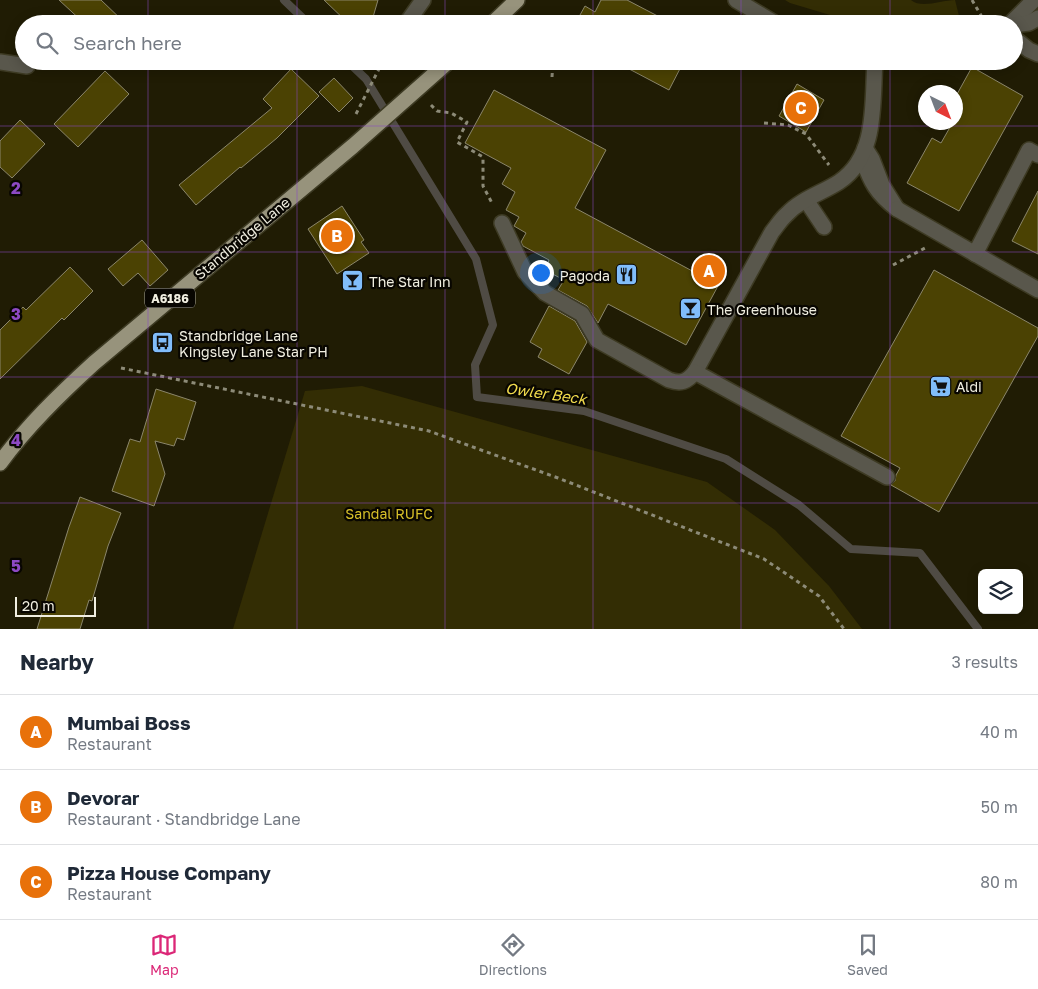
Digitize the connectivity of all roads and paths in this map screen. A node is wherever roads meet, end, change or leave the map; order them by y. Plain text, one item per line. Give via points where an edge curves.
1 (423, 0) edge
2 (518, 0) edge
3 (736, 0) edge
4 (972, 0) edge
5 (1034, 0) edge
6 (412, 15) edge
7 (502, 15) edge
8 (761, 15) edge
9 (981, 15) edge
10 (1019, 15) edge
11 (1038, 18) edge
12 (1023, 24) edge
13 (1023, 44) edge
14 (1038, 54) edge
15 (0, 62) edge
16 (15, 64) edge
17 (377, 70) edge
18 (439, 70) edge
19 (552, 70) edge
20 (874, 70) edge
21 (552, 77) dead end
22 (411, 96) junction
23 (357, 110) dead end
24 (764, 123) dead end
25 (864, 153) junction
26 (1038, 155) edge
27 (841, 181) junction
28 (806, 200) junction
29 (502, 222) joint
30 (824, 227) dead end
31 (935, 232) junction
32 (975, 254) junction
33 (893, 265) dead end
34 (1038, 290) edge
35 (94, 362) junction
36 (695, 372) junction
37 (0, 463) edge
38 (887, 477) dead end
39 (844, 629) edge

1 - 6 street
2 - 7 main road
3 - 8 street
4 - 9 path
5 - 10 street
11 - 12 street
13 - 14 street
15 - 16 street
17 - 23 path
18 - 22 main road, Standbridge Lane / A6186
19 - 21 path
20 - 25 street via 870,136
22 - 29 path via 437,112 450,113 467,122 457,142 483,157 483,186
22 - 35 main road, Standbridge Lane / A6186
24 - 27 path via 788,124 806,134
25 - 27 street
25 - 31 street via 872,159 882,185 897,209
26 - 32 street via 1029,150
27 - 28 street
28 - 30 street
28 - 36 street via 788,213 772,232
29 - 36 street via 525,272 545,293 582,314 597,340 678,383 688,380
31 - 32 street
31 - 33 path via 924,250
32 - 34 street
35 - 37 main road, Standbridge Lane / A6186 via 17,439
35 - 39 path via 429,431 764,559 819,596
36 - 38 street

